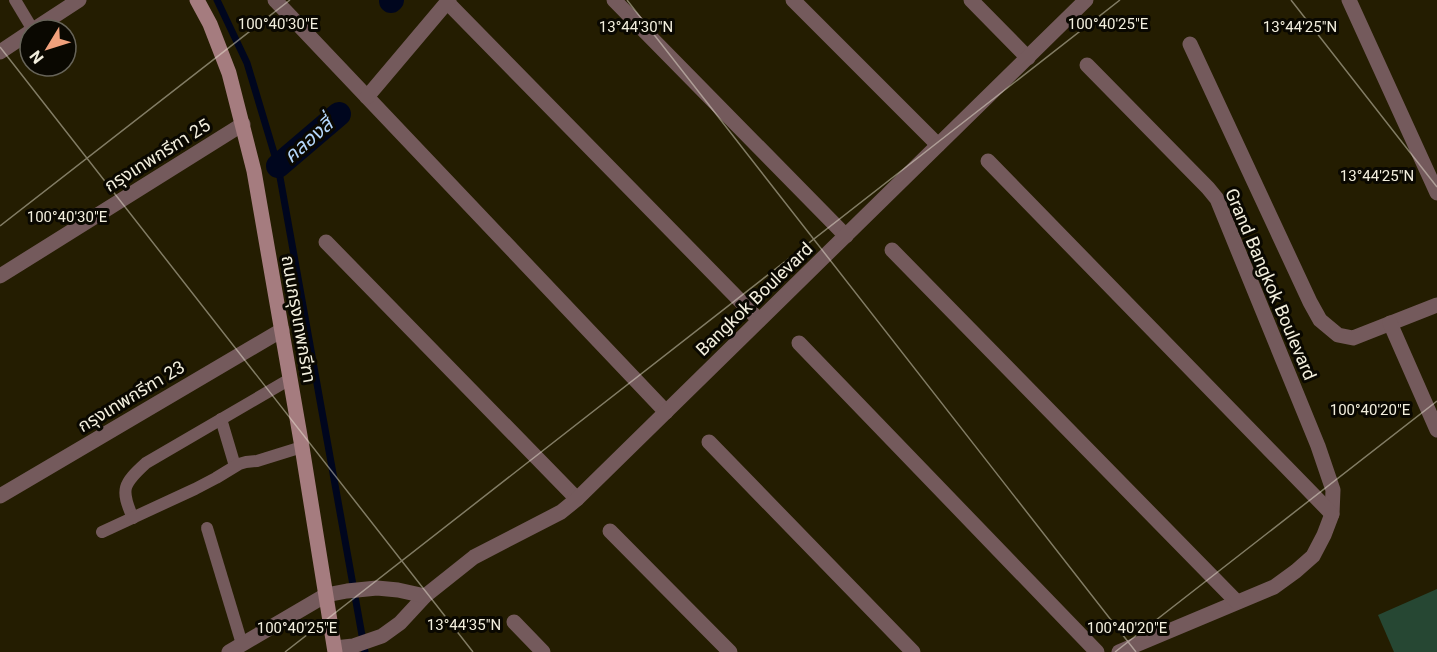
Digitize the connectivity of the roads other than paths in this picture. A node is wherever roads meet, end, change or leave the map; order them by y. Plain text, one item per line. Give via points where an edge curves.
1 (15, 0) edge
2 (79, 0) edge
3 (197, 0) edge
4 (275, 0) edge
5 (614, 0) edge
6 (793, 0) edge
7 (971, 0) edge
8 (1086, 0) edge
9 (1349, 0) edge
10 (448, 1) edge
11 (25, 18) edge
12 (52, 18) edge
13 (18, 40) edge
14 (1190, 44) dead end
15 (0, 52) edge
16 (1028, 58) junction
17 (1087, 65) dead end
18 (367, 97) junction
19 (243, 124) junction
20 (938, 146) junction
21 (988, 161) dead end
22 (1437, 193) edge
23 (846, 236) junction
24 (326, 242) dead end
25 (892, 250) dead end
26 (0, 276) edge
27 (1437, 305) edge
28 (759, 320) junction
29 (1390, 323) junction
30 (282, 330) junction
31 (799, 343) dead end
32 (290, 379) junction
33 (666, 412) junction
34 (221, 419) junction
35 (1437, 430) edge
36 (709, 442) dead end
37 (302, 447) junction
38 (235, 466) junction
39 (0, 496) edge
40 (577, 499) junction
41 (1332, 514) junction
42 (133, 518) junction
43 (207, 528) dead end
44 (610, 531) dead end
45 (102, 532) dead end
46 (326, 595) junction
47 (425, 596) junction
48 (1237, 602) junction
49 (514, 622) dead end
50 (235, 648) edge
51 (335, 650) edge
52 (543, 652) edge
53 (730, 652) edge
54 (913, 652) edge
55 (1097, 652) edge
56 (1119, 652) edge

1 - 11 lane
2 - 12 street
3 - 19 main road, ถนนกรุงเทพกรีฑา via 230,73
4 - 18 street
5 - 23 street
6 - 20 street
7 - 16 street
8 - 16 street, Bangkok Boulevard
9 - 22 street
10 - 18 street
10 - 28 street
13 - 15 street
14 - 29 street via 1320,320 1338,334 1353,338
16 - 20 street, Bangkok Boulevard
17 - 41 street, Grand Bangkok Boulevard via 1217,199 1318,446 1333,490
18 - 33 street
19 - 26 street, กรุงเทพกรีฑา 25
19 - 30 main road, ถนนกรุงเทพกรีฑา
20 - 23 street, Bangkok Boulevard
21 - 41 street
23 - 28 street, Bangkok Boulevard
24 - 40 street
25 - 48 street
27 - 29 street
28 - 33 street, Bangkok Boulevard
29 - 35 street
30 - 32 main road, ถนนกรุงเทพกรีฑา
30 - 39 street, กรุงเทพกรีฑา 23
31 - 55 street
32 - 34 lane
32 - 37 main road, ถนนกรุงเทพกรีฑา
33 - 40 street, Bangkok Boulevard
34 - 38 lane
34 - 42 lane via 131,476 125,501
36 - 54 street
37 - 38 lane
37 - 46 main road, ถนนกรุงเทพกรีฑา
38 - 42 lane
40 - 47 street, Bangkok Boulevard via 561,512 474,557
41 - 48 street, Grand Bangkok Boulevard via 1313,556 1274,587
42 - 45 lane
43 - 50 lane
44 - 53 street
46 - 47 street via 376,588
46 - 50 street
46 - 51 main road, ถนนกรุงเทพกรีฑา
47 - 51 street, Bangkok Boulevard via 382,636
48 - 56 street, Grand Bangkok Boulevard
49 - 52 street

